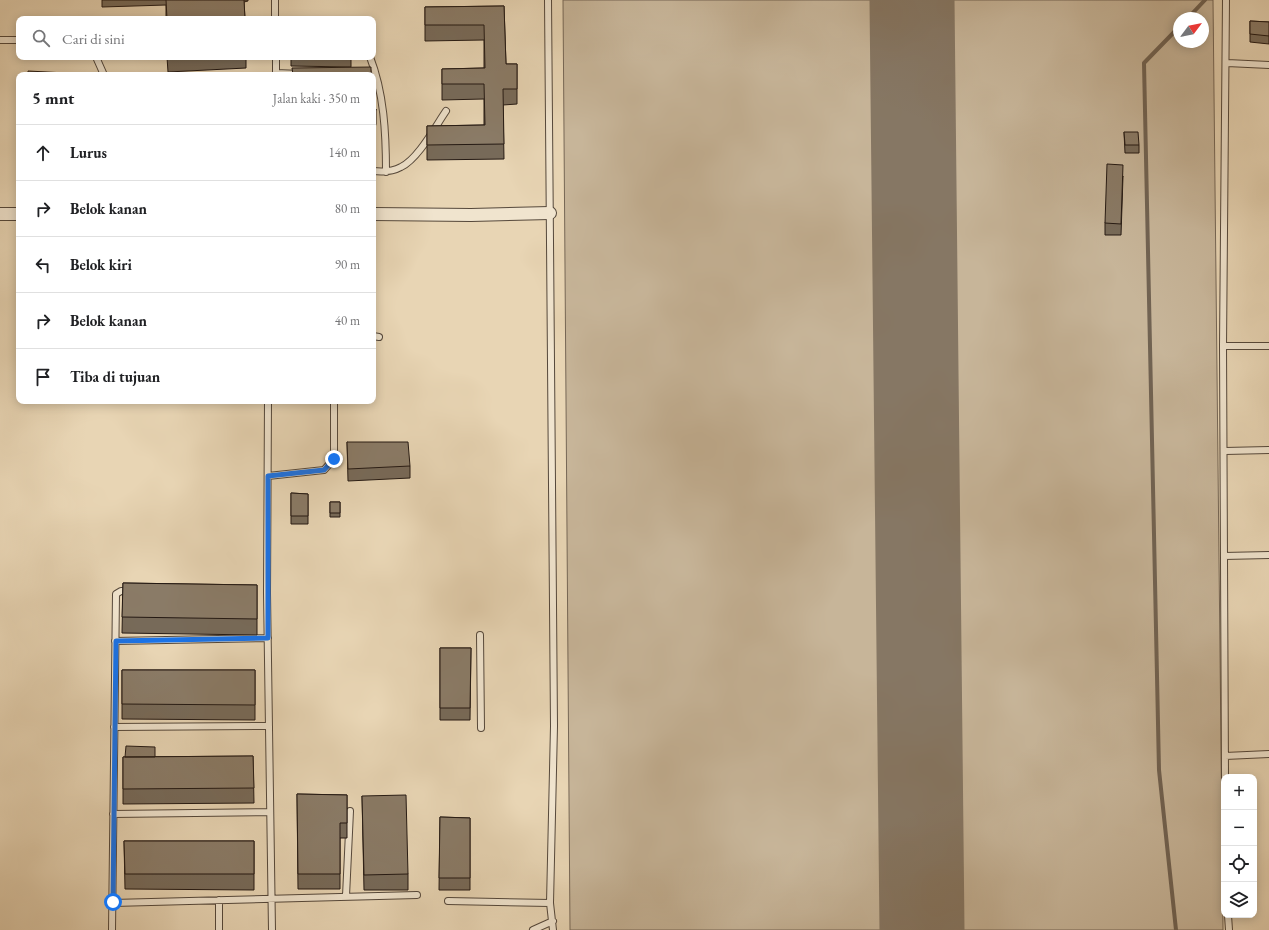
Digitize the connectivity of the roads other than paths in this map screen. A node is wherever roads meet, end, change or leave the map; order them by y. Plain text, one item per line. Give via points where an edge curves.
1 (275, 0) edge
2 (548, 0) edge
3 (1226, 0) edge
4 (276, 16) edge
5 (0, 40) edge
6 (16, 40) edge
7 (97, 60) edge
8 (276, 60) edge
9 (371, 60) edge
10 (1227, 63) junction
11 (1269, 66) edge
12 (103, 72) edge
13 (276, 72) edge
14 (374, 72) edge
15 (376, 81) edge
16 (446, 111) dead end
17 (376, 171) edge
18 (386, 172) junction
19 (550, 213) junction
20 (0, 214) edge
21 (16, 214) edge
22 (376, 214) edge
23 (1223, 346) junction
24 (1269, 346) edge
25 (268, 404) edge
26 (334, 404) edge
27 (1269, 450) edge
28 (1225, 451) junction
29 (268, 476) junction
30 (1269, 555) edge
31 (1224, 556) junction
32 (137, 592) edge
33 (259, 593) edge
34 (267, 593) junction
35 (480, 635) dead end
36 (268, 638) junction
37 (116, 641) junction
38 (269, 726) junction
39 (114, 727) junction
40 (481, 728) dead end
41 (1269, 754) edge
42 (1225, 756) junction
43 (1225, 774) edge
44 (350, 811) dead end
45 (270, 812) junction
46 (114, 814) junction
47 (417, 895) dead end
48 (346, 896) junction
49 (272, 897) junction
50 (219, 900) junction
51 (448, 901) dead end
52 (113, 902) junction
53 (550, 903) junction
54 (1228, 918) edge
55 (554, 921) junction
56 (112, 930) edge
57 (219, 930) edge
58 (272, 930) edge
59 (533, 930) edge
60 (554, 930) edge
61 (1229, 930) edge

1 - 4 lane
2 - 19 lane
3 - 10 lane
5 - 6 lane
7 - 12 lane
8 - 13 lane
9 - 14 lane
10 - 11 lane
10 - 23 lane
15 - 18 lane via 386,133
16 - 18 lane via 410,161 400,168
17 - 18 lane
19 - 22 street
19 - 53 lane via 554,726
20 - 21 street
23 - 24 lane
23 - 28 lane
25 - 29 lane
26 - 29 lane via 334,459 324,470
27 - 28 lane
28 - 31 lane
29 - 34 lane
30 - 31 lane
31 - 42 lane
32 - 37 lane via 121,591 116,594
33 - 34 lane
34 - 36 lane
35 - 40 lane
36 - 37 lane
36 - 38 lane
37 - 39 lane
38 - 39 lane
38 - 45 lane
39 - 46 lane
41 - 42 lane
42 - 43 lane
44 - 48 lane
45 - 46 lane
45 - 49 lane
46 - 52 lane
47 - 48 lane
48 - 49 lane
49 - 50 lane
49 - 58 lane
50 - 52 lane
50 - 57 lane
51 - 53 lane
52 - 56 lane
53 - 55 lane
54 - 61 lane
55 - 59 lane
55 - 60 lane

